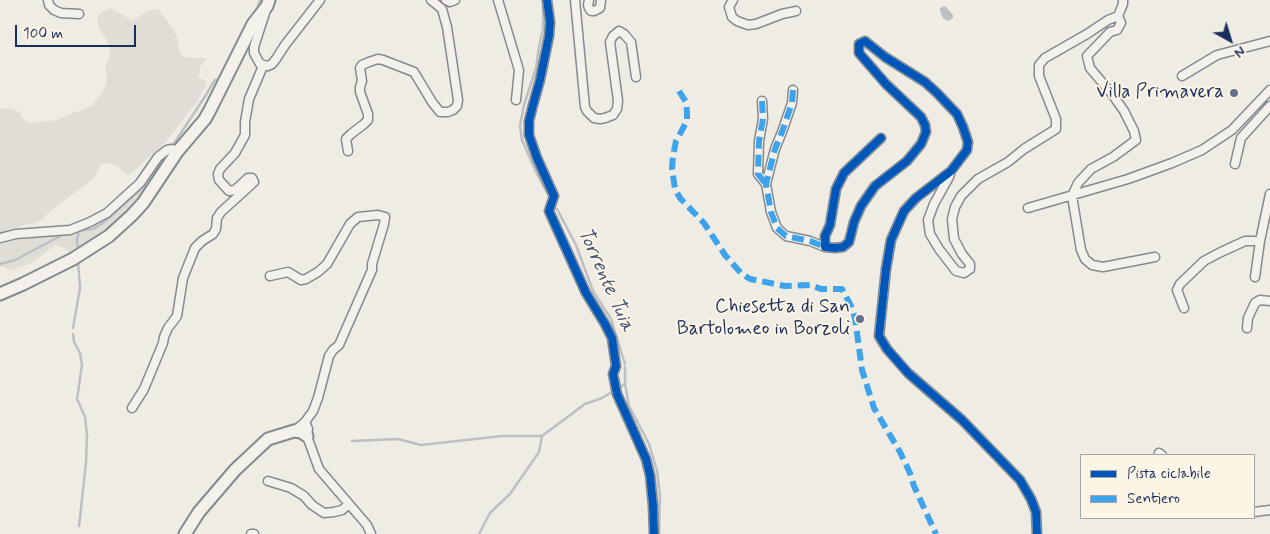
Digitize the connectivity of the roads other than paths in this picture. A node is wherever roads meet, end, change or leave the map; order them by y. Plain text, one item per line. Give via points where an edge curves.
1 (48, 0) edge
2 (320, 0) edge
3 (431, 0) edge
4 (446, 0) edge
5 (455, 0) edge
6 (498, 0) edge
7 (547, 0) edge
8 (575, 0) edge
9 (589, 0) edge
10 (601, 0) edge
11 (733, 0) edge
12 (1123, 0) edge
13 (268, 3) edge
14 (796, 11) dead end
15 (80, 14) dead end
16 (1118, 16) junction
17 (1270, 41) edge
18 (263, 66) junction
19 (1182, 76) dead end
20 (636, 77) dead end
21 (793, 90) dead end
22 (1270, 90) edge
23 (516, 100) dead end
24 (762, 101) dead end
25 (1270, 106) edge
26 (881, 138) dead end
27 (348, 151) dead end
28 (177, 152) junction
29 (1235, 164) dead end
30 (951, 170) junction
31 (766, 184) junction
32 (1270, 194) edge
33 (1072, 196) junction
34 (1028, 208) dead end
35 (1270, 235) edge
36 (0, 238) edge
37 (1260, 240) junction
38 (825, 247) junction
39 (1155, 257) dead end
40 (270, 276) dead end
41 (1255, 277) dead end
42 (0, 294) edge
43 (1270, 301) edge
44 (1184, 308) dead end
45 (1247, 328) dead end
46 (132, 408) dead end
47 (305, 422) junction
48 (294, 431) junction
49 (307, 436) junction
50 (268, 481) dead end
51 (349, 504) junction
52 (1270, 510) edge
53 (1255, 512) edge
54 (185, 534) edge
55 (371, 534) edge
56 (654, 534) edge
57 (1037, 534) edge

1 - 15 street via 54,10
2 - 18 street via 272,64
3 - 27 street via 442,9 447,27 457,106 448,112 440,112 414,72 383,60 369,62 360,68 360,92 368,120 346,139
4 - 5 street
6 - 23 street via 519,70
7 - 56 street via 550,36 529,121 529,135 554,196 549,211 586,293 612,338 616,366 613,374 618,394 650,475
8 - 20 street via 587,111 600,119 618,110 610,42 619,31 631,42
9 - 10 street via 589,8 594,11 600,8
11 - 14 street via 729,7 732,17 748,25
12 - 16 street
13 - 18 street via 254,47 254,54
13 - 28 street via 253,24 210,110
16 - 30 street via 1039,64 1039,76 1056,118 1056,129 978,179 961,196 952,219 954,239 970,264 970,269 964,273 956,271 939,249 930,234 928,220
16 - 33 street via 1121,23 1117,30 1110,32 1087,56 1090,68 1124,110 1136,140 1091,168
17 - 19 street via 1217,55
18 - 46 street via 249,99 245,135 218,174 229,191 235,190 248,178 254,182 221,212 213,234 195,248 183,278 177,316 168,328 144,389
21 - 31 street via 792,103
22 - 33 street via 1232,130 1207,147 1128,179
24 - 31 street via 758,174
25 - 29 street via 1241,138
26 - 38 street via 844,173 836,189
28 - 36 street via 166,150 140,183 108,212 90,222 70,230
28 - 42 street via 143,203 109,236
30 - 38 street via 967,150 968,142 956,114 925,82 865,41 859,44 859,53 921,117 926,132 921,144 906,161 875,186 861,206 849,242 843,247
30 - 57 street via 904,211 891,240 879,336 908,373 962,420 1020,480 1036,512
31 - 38 street via 771,212 778,228 786,236
32 - 37 street
33 - 34 street
33 - 39 street via 1085,260 1103,267
35 - 37 street
37 - 41 street
37 - 44 street via 1245,241 1204,261 1177,290
40 - 47 street via 288,272 306,279 327,264 350,224 358,217 385,217 372,270 339,345 330,356 318,398
43 - 45 street via 1255,303
47 - 48 street
47 - 49 street
48 - 49 street
48 - 54 street via 268,439 198,512
49 - 51 street via 319,469
50 - 51 street via 291,488 324,512 342,510
51 - 55 street
52 - 53 street

